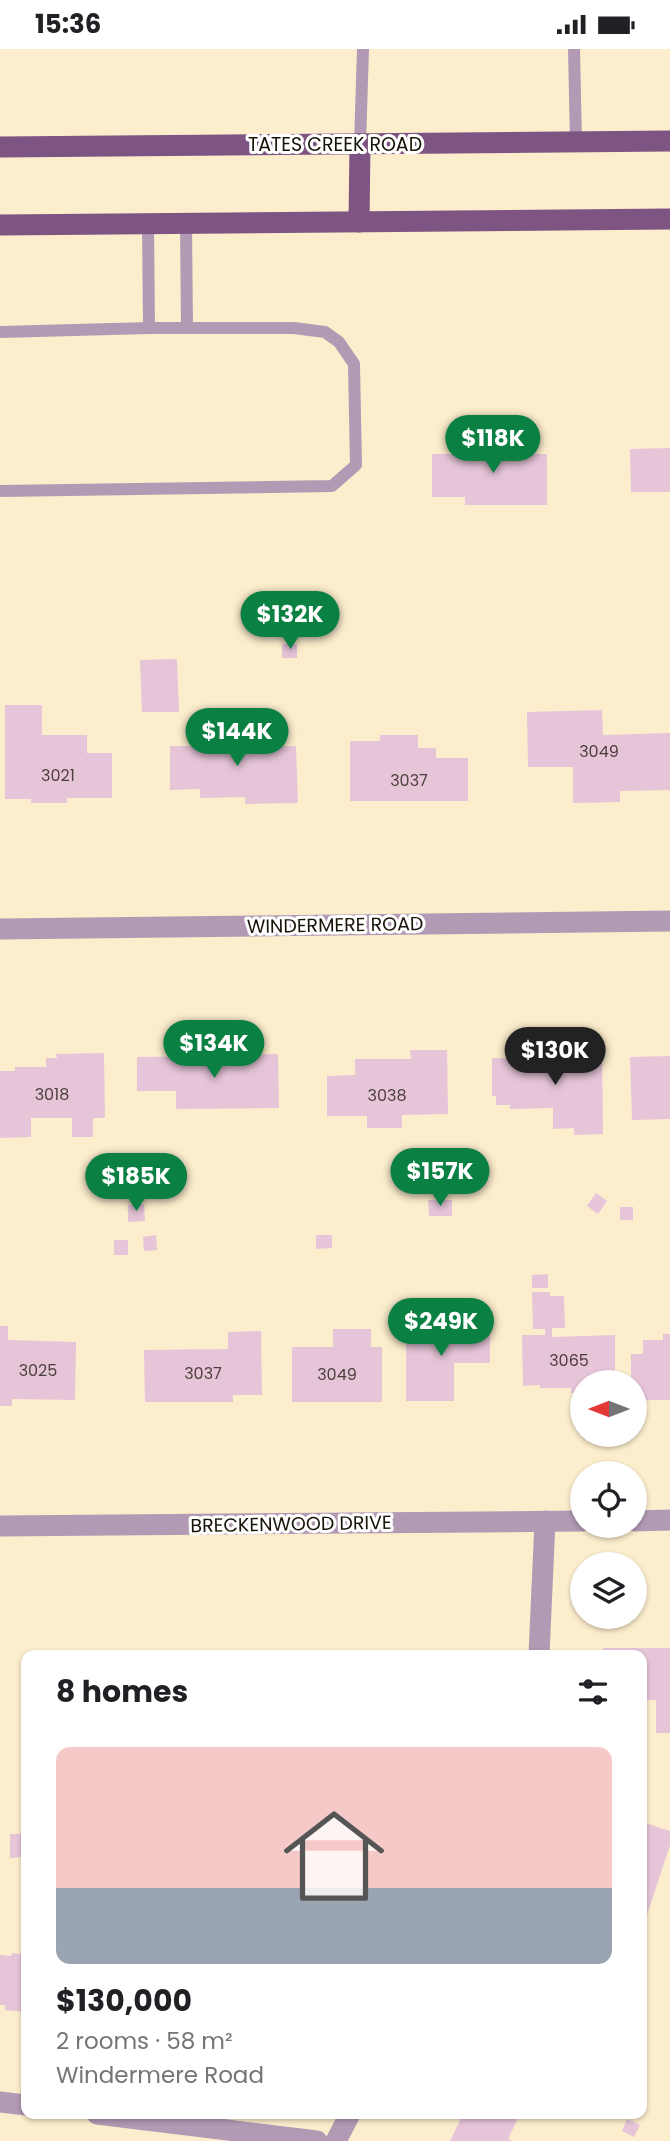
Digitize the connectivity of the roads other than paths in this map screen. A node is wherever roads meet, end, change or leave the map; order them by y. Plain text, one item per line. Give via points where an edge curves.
1 (363, 49) edge
2 (574, 49) edge
3 (670, 141) edge
4 (576, 142) junction
5 (360, 144) junction
6 (0, 147) edge
7 (670, 219) edge
8 (359, 222) junction
9 (148, 223) junction
10 (186, 223) junction
11 (0, 225) edge
12 (149, 328) junction
13 (187, 328) junction
14 (0, 332) edge
15 (0, 491) edge
16 (670, 921) edge
17 (0, 929) edge
18 (670, 1520) edge
19 (545, 1521) junction
20 (570, 1521) edge
21 (647, 1521) edge
22 (0, 1526) edge
23 (539, 1650) edge
24 (0, 2102) edge
25 (21, 2104) edge
26 (138, 2119) edge
27 (347, 2119) edge
28 (317, 2141) edge
29 (336, 2141) edge

1 - 5 lane
2 - 4 lane
3 - 4 main road, TATES CREEK ROAD
4 - 5 main road, TATES CREEK ROAD
5 - 6 main road, TATES CREEK ROAD
5 - 8 main road
7 - 8 main road
8 - 10 main road
9 - 10 main road
9 - 11 main road
9 - 12 lane
10 - 13 lane
12 - 13 lane
12 - 14 lane
13 - 15 lane via 294,328 325,332 339,342 354,364 356,465 332,486
16 - 17 street, WINDERMERE ROAD
18 - 21 street
19 - 20 street, BRECKENWOOD DRIVE
19 - 22 street, BRECKENWOOD DRIVE
19 - 23 street
24 - 25 street
26 - 28 street
27 - 29 street

